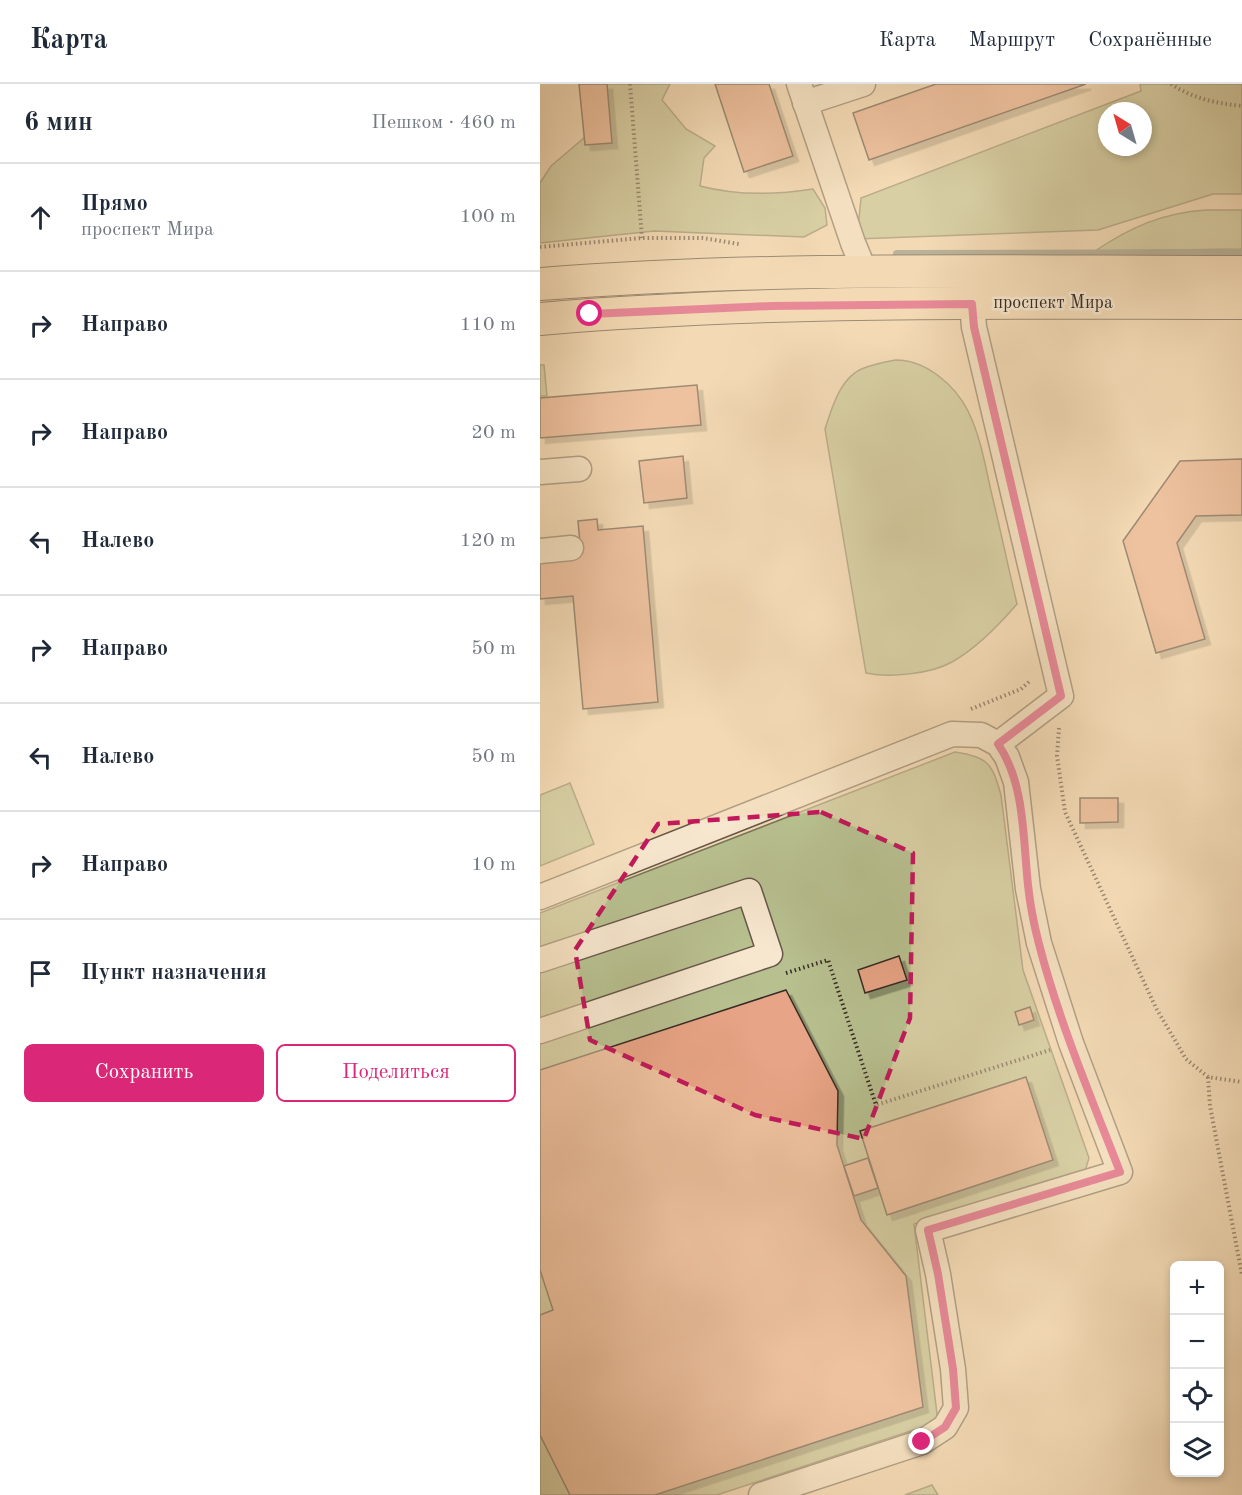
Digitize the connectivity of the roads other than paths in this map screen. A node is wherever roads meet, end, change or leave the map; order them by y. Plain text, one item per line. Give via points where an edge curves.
1 (863, 84) edge
2 (802, 93) edge
3 (865, 272) junction
4 (1242, 272) edge
5 (540, 284) edge
6 (1242, 303) edge
7 (972, 304) junction
8 (540, 319) edge
9 (579, 469) dead end
10 (540, 472) edge
11 (571, 548) dead end
12 (540, 551) edge
13 (998, 744) junction
14 (540, 897) edge
15 (540, 960) edge
16 (540, 1031) edge
17 (761, 1495) edge

1 - 2 lane
2 - 3 lane
3 - 4 main road, проспект Мира
3 - 5 main road, проспект Мира via 640,276
6 - 7 main road, проспект Мира
7 - 8 main road, проспект Мира via 660,310
7 - 13 lane via 974,327 1061,696
9 - 10 lane
11 - 12 lane
13 - 14 lane via 981,735 952,734
13 - 17 lane via 1016,782 1028,889 1039,943 1071,1043 1120,1172 928,1230 953,1369 956,1408 945,1427 922,1442
15 - 16 lane via 749,891 770,954

